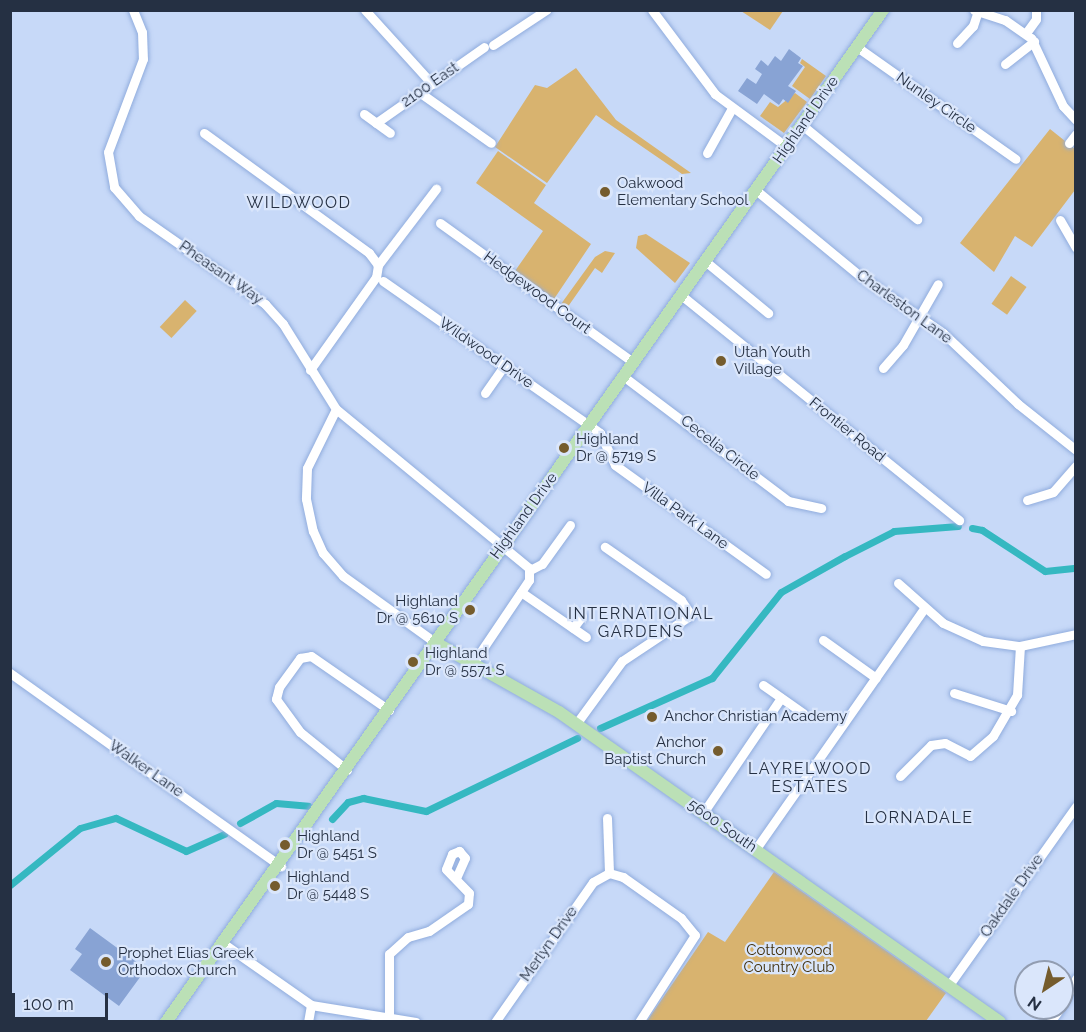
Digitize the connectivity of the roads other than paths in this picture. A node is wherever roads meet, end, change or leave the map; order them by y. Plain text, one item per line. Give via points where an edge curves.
1 (133, 10) edge
2 (365, 10) edge
3 (546, 10) edge
4 (652, 10) edge
5 (883, 10) edge
6 (1036, 10) edge
7 (976, 11) edge
8 (1026, 33) junction
9 (1034, 41) junction
10 (957, 43) dead end
11 (857, 47) junction
12 (1005, 64) dead end
13 (432, 84) junction
14 (419, 92) junction
15 (732, 108) junction
16 (364, 114) dead end
17 (1076, 120) edge
18 (376, 123) junction
19 (802, 124) junction
20 (204, 133) dead end
21 (390, 133) dead end
22 (1076, 134) edge
23 (491, 142) dead end
24 (1069, 143) dead end
25 (787, 147) junction
26 (707, 153) dead end
27 (1016, 159) dead end
28 (436, 189) dead end
29 (757, 191) junction
30 (917, 219) dead end
31 (1060, 220) dead end
32 (440, 223) dead end
33 (1076, 248) edge
34 (705, 261) junction
35 (378, 265) junction
36 (383, 281) dead end
37 (938, 284) dead end
38 (681, 295) junction
39 (768, 313) dead end
40 (920, 317) junction
41 (633, 362) junction
42 (504, 366) junction
43 (883, 368) dead end
44 (310, 370) junction
45 (623, 376) junction
46 (485, 393) dead end
47 (336, 409) junction
48 (590, 426) junction
49 (1076, 450) edge
50 (1076, 465) edge
51 (1027, 500) dead end
52 (821, 508) dead end
53 (959, 520) dead end
54 (570, 525) dead end
55 (501, 546) junction
56 (605, 547) dead end
57 (530, 570) junction
58 (766, 574) dead end
59 (898, 583) dead end
60 (521, 592) junction
61 (924, 609) junction
62 (582, 616) dead end
63 (573, 628) junction
64 (1076, 634) edge
65 (586, 637) dead end
66 (823, 640) dead end
67 (436, 643) junction
68 (1020, 646) junction
69 (471, 666) junction
70 (10, 673) edge
71 (876, 678) junction
72 (763, 685) dead end
73 (954, 693) dead end
74 (781, 698) junction
75 (389, 710) junction
76 (1011, 711) junction
77 (803, 712) dead end
78 (576, 724) junction
79 (347, 770) junction
80 (900, 776) dead end
81 (1076, 806) edge
82 (703, 813) junction
83 (607, 818) dead end
84 (755, 850) junction
85 (281, 866) junction
86 (609, 873) junction
87 (457, 876) dead end
88 (224, 944) junction
89 (949, 985) junction
90 (311, 1005) junction
91 (389, 1014) junction
92 (987, 1018) edge
93 (166, 1022) edge
94 (308, 1022) edge
95 (416, 1022) edge
96 (495, 1022) edge
97 (639, 1022) edge
98 (1000, 1022) edge

1 - 44 street, Pheasant Way via 142,32 143,59 108,152 114,187 139,216 271,310
2 - 13 street
3 - 13 street, 2100 East
4 - 15 street via 711,90
5 - 11 main road, Highland Drive
6 - 8 street via 1036,19
7 - 8 street
7 - 10 street via 974,26
8 - 9 street
9 - 12 street
9 - 17 street via 1063,106
11 - 19 main road, Highland Drive
11 - 27 street, Nunley Circle
13 - 14 street, 2100 East
14 - 18 street, 2100 East
14 - 23 street
15 - 25 street
15 - 26 street
16 - 18 street
18 - 21 street
19 - 25 main road, Highland Drive
19 - 30 street
20 - 35 street via 369,253
22 - 24 street
25 - 29 main road, Highland Drive
28 - 35 street via 385,262
29 - 34 main road, Highland Drive
29 - 40 street, Charleston Lane via 859,275
31 - 33 street
32 - 41 street, Hedgewood Court
34 - 38 main road, Highland Drive
34 - 39 street
35 - 44 street via 376,277
36 - 42 street, Wildwood Drive
37 - 40 street
38 - 41 main road, Highland Drive
38 - 53 street, Frontier Road
40 - 43 street
40 - 49 street, Charleston Lane
41 - 45 main road, Highland Drive
42 - 46 street
42 - 48 street, Wildwood Drive
44 - 47 street, Pheasant Way
45 - 48 main road, Highland Drive
45 - 52 street, Cecelia Circle via 788,501
47 - 55 street, Pheasant Way
47 - 67 street via 320,432 307,468 306,498 313,531 343,576
48 - 55 main road, Highland Drive
48 - 58 street, Villa Park Lane via 605,438 615,465
50 - 51 street via 1053,492
54 - 57 street via 542,564
55 - 57 street, Pheasant Way
55 - 67 main road, Highland Drive
56 - 78 street via 681,600 691,615 622,661
57 - 60 street
59 - 61 street
60 - 63 street
60 - 69 street
61 - 68 street via 970,637
61 - 71 street
62 - 63 street
63 - 65 street
64 - 68 street
66 - 71 street
67 - 69 main road, 5600 South
67 - 75 main road, Highland Drive
68 - 76 street via 1019,680
69 - 78 main road, 5600 South
70 - 85 street, Walker Lane
71 - 84 street
72 - 74 street
73 - 76 street
74 - 77 street
74 - 82 street
75 - 79 main road, Highland Drive
75 - 79 street via 311,656 298,660 279,687 278,702 300,732
76 - 80 street via 993,736 970,756 937,743 926,747
78 - 82 main road, 5600 South
79 - 85 main road, Highland Drive
81 - 89 street, Oakdale Drive
82 - 84 main road, 5600 South
83 - 86 street
84 - 89 main road, 5600 South
85 - 88 main road, Highland Drive
86 - 96 street, Merlyn Drive via 593,882
86 - 97 street via 623,877 681,918 695,935
87 - 91 street via 470,896 468,904 429,931 408,938 389,954
88 - 90 street
88 - 93 main road, Highland Drive
89 - 92 main road, 5600 South
90 - 91 street
90 - 94 street
91 - 95 street
92 - 98 main road, 5600 South

